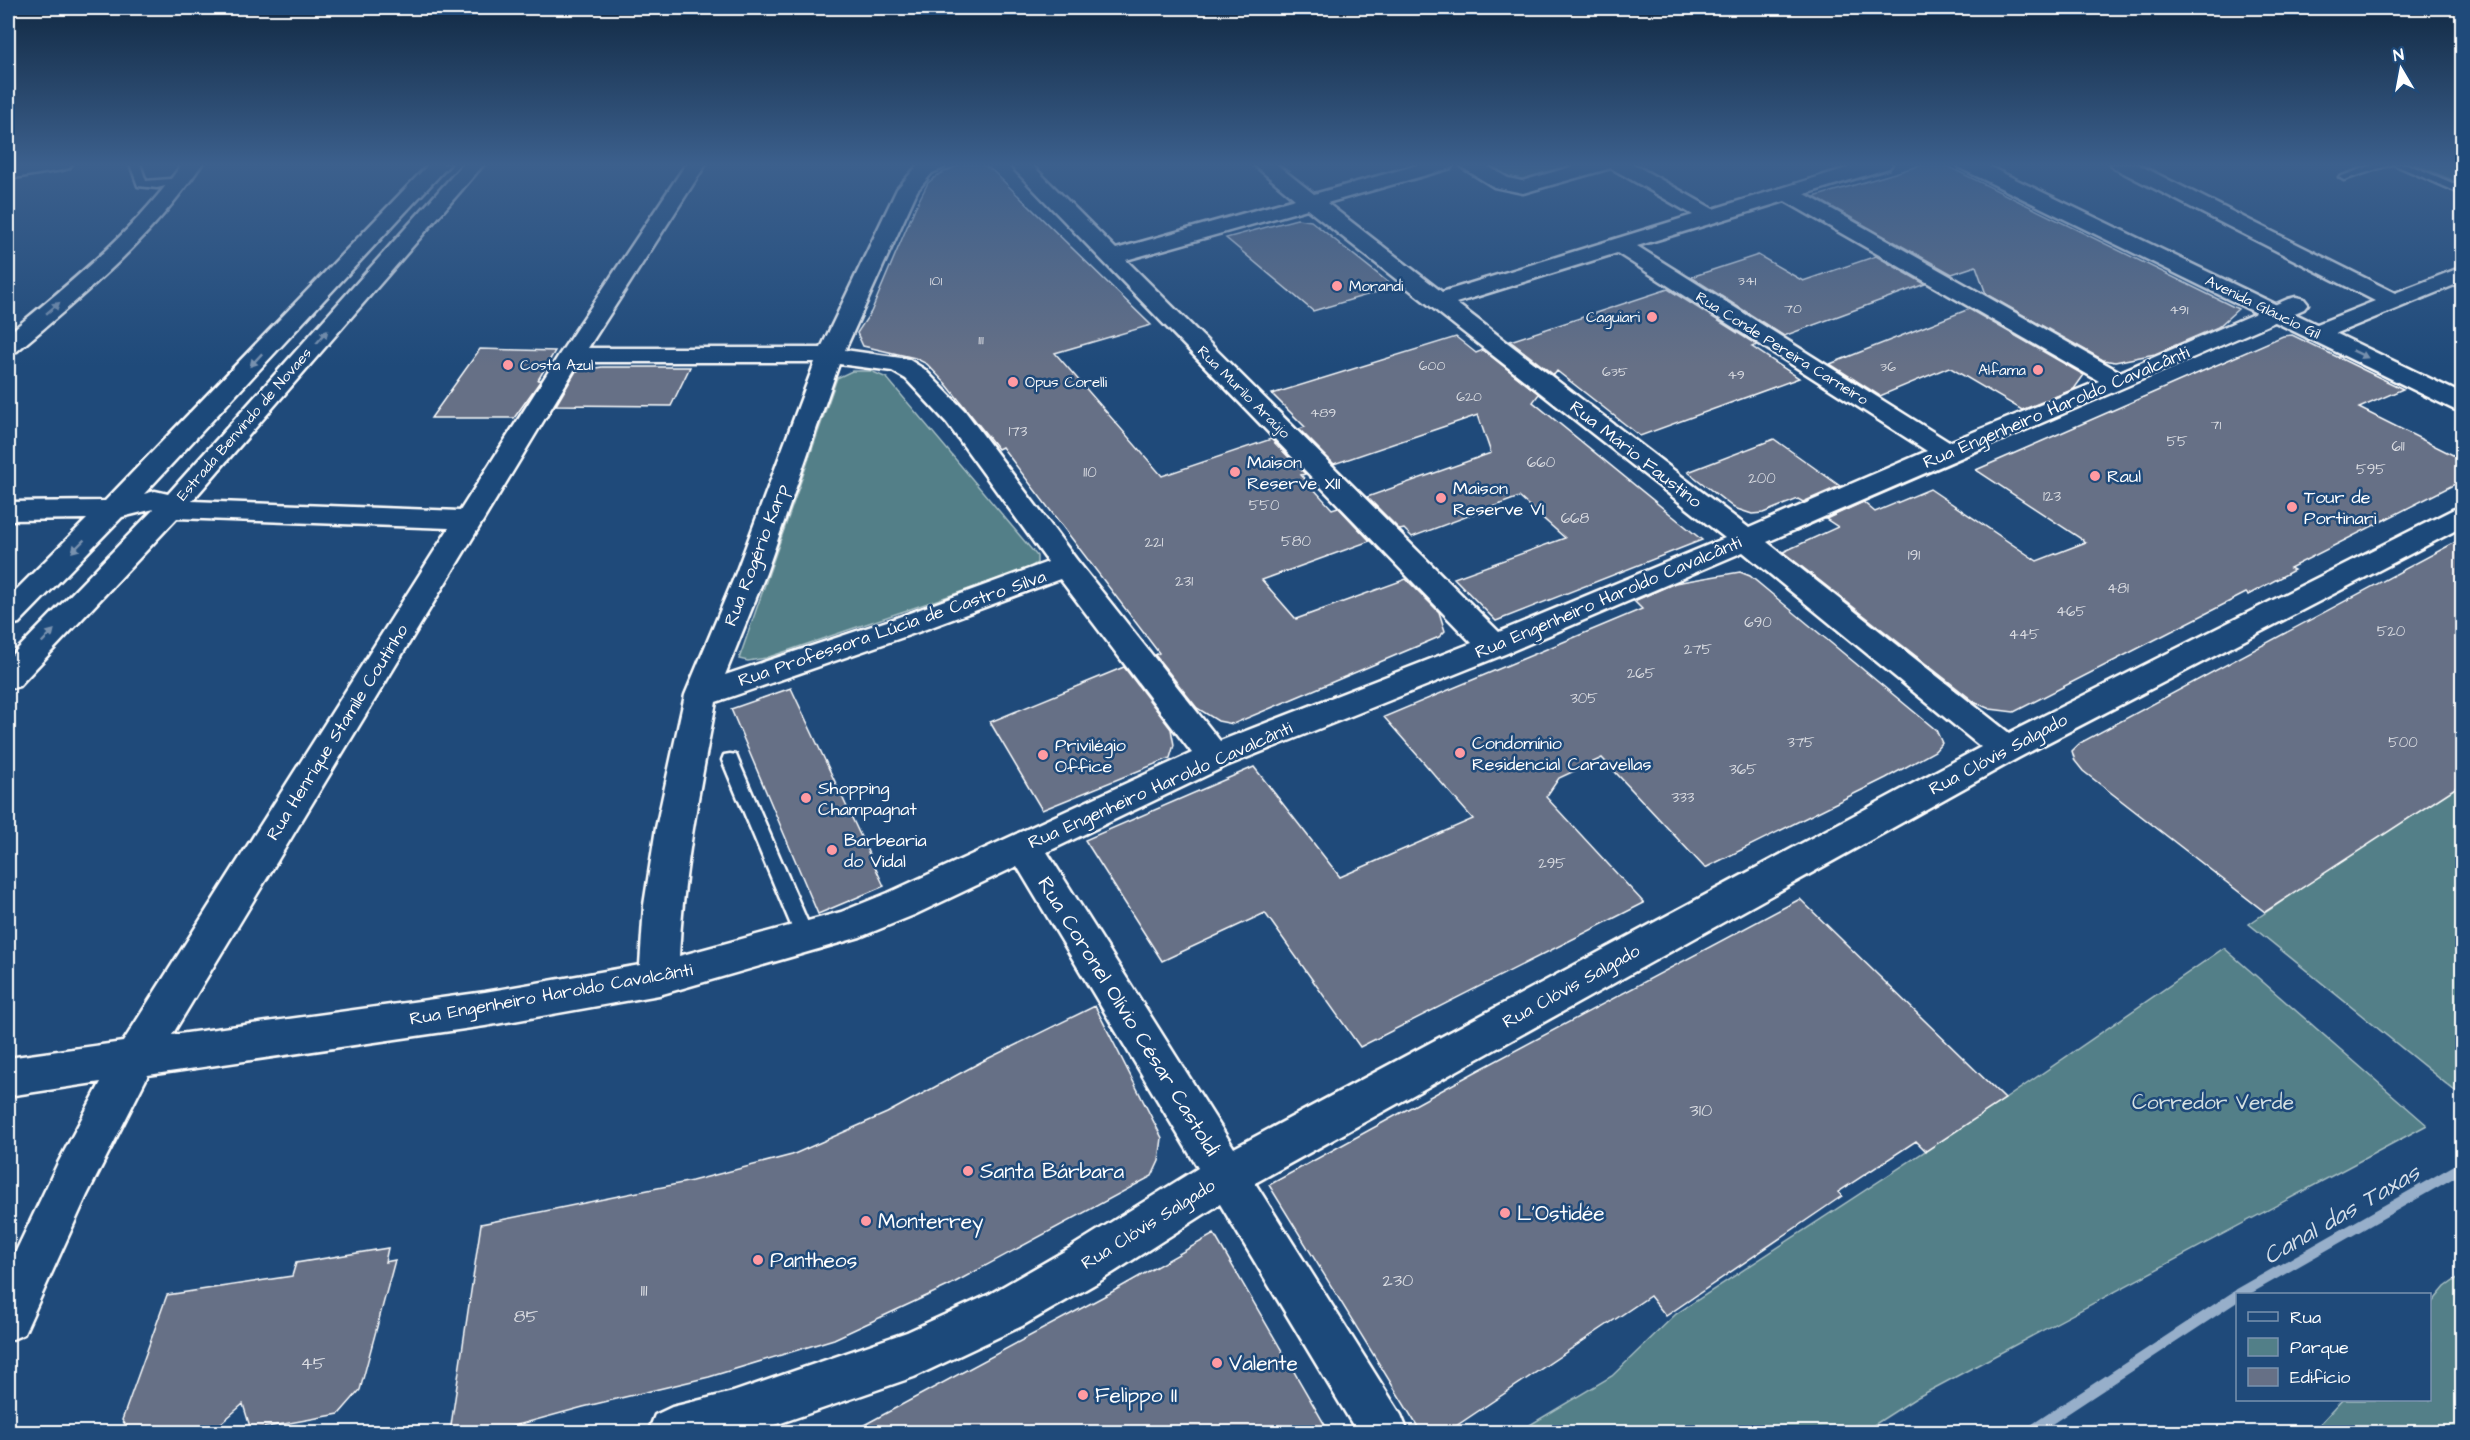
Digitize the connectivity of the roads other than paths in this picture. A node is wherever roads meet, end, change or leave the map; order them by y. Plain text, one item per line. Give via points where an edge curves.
1 (140, 231) edge
2 (377, 231) edge
3 (415, 231) edge
4 (652, 231) edge
5 (888, 231) edge
6 (1086, 231) edge
7 (1209, 231) edge
8 (1351, 231) edge
9 (1660, 231) edge
10 (1854, 231) edge
11 (2116, 231) edge
12 (2134, 231) edge
13 (2254, 231) edge
14 (1618, 244) junction
15 (1112, 257) junction
16 (2463, 274) edge
17 (1440, 300) junction
18 (2393, 301) junction
19 (2286, 308) junction
20 (2326, 328) junction
21 (8, 346) edge
22 (571, 355) junction
23 (831, 355) junction
24 (2118, 382) junction
25 (2463, 383) edge
26 (2463, 404) edge
27 (1947, 452) junction
28 (8, 510) edge
29 (110, 515) junction
30 (2463, 516) edge
31 (162, 517) junction
32 (468, 519) junction
33 (1746, 540) junction
34 (1066, 566) junction
35 (8, 616) edge
36 (1494, 646) junction
37 (8, 678) edge
38 (701, 695) junction
39 (2006, 749) junction
40 (1214, 757) junction
41 (730, 760) dead end
42 (1024, 846) junction
43 (806, 937) junction
44 (659, 978) junction
45 (135, 1059) junction
46 (8, 1077) edge
47 (1227, 1175) junction
48 (8, 1318) edge
49 (672, 1432) edge
50 (1384, 1432) edge

21 -> 1 street
2 -> 29 street, Estrada Benvindo de Novaes
31 -> 3 street, Estrada Benvindo de Novaes
4 - 22 street, Rua Henrique Stamile Coutinho
5 - 23 street, Rua Rogério Karp
6 - 15 street, Rua Murilo Araújo
7 - 15 street
8 - 17 street, Rua Mário Faustino
9 - 14 street
10 - 24 street
11 - 19 street, Avenida Gláucio Gil
12 - 19 street, Avenida Gláucio Gil
13 - 18 street
14 - 17 street
14 - 27 street, Rua Conde Pereira Carneiro
15 - 36 street, Rua Murilo Araújo
16 - 18 street
17 - 33 street, Rua Mário Faustino
18 - 20 street
19 - 20 street, Avenida Gláucio Gil
19 - 24 street, Rua Engenheiro Haroldo Cavalcânti
20 - 25 street, Avenida Gláucio Gil
20 -> 26 street, Avenida Gláucio Gil
22 - 23 street, Rua Professora Lúcia de Castro Silva
22 - 32 street, Rua Henrique Stamile Coutinho
23 - 34 street, Rua Professora Lúcia de Castro Silva via 899,364 915,374 956,417
23 - 38 street, Rua Rogério Karp via 751,573
24 - 27 street, Rua Engenheiro Haroldo Cavalcânti
27 - 33 street, Rua Engenheiro Haroldo Cavalcânti
28 - 29 street
29 - 31 street via 110,526 125,531
29 -> 35 street, Estrada Benvindo de Novaes
30 - 39 street, Rua Clóvis Salgado
31 - 32 street
37 -> 31 street, Estrada Benvindo de Novaes
32 - 45 street, Rua Henrique Stamile Coutinho
33 - 36 street, Rua Engenheiro Haroldo Cavalcânti
33 - 39 street, Rua Mário Faustino
34 - 38 street, Rua Professora Lúcia de Castro Silva
34 - 40 street
36 - 40 street, Rua Engenheiro Haroldo Cavalcânti
38 - 44 street, Rua Rogério Karp via 674,828 663,905
39 - 47 street, Rua Clóvis Salgado
40 - 42 street, Rua Engenheiro Haroldo Cavalcânti
41 - 43 lane
42 - 43 street, Rua Engenheiro Haroldo Cavalcânti via 901,904 847,926
42 - 47 street, Rua Coronel Olívio César Castoldi
43 - 44 street, Rua Engenheiro Haroldo Cavalcânti
44 - 45 street, Rua Engenheiro Haroldo Cavalcânti via 485,1010
45 - 46 street, Rua Engenheiro Haroldo Cavalcânti
45 - 48 street, Rua Henrique Stamile Coutinho via 72,1180
47 - 49 street, Rua Clóvis Salgado via 1016,1304 914,1353 734,1416
47 - 50 street, Rua Coronel Olívio César Castoldi

